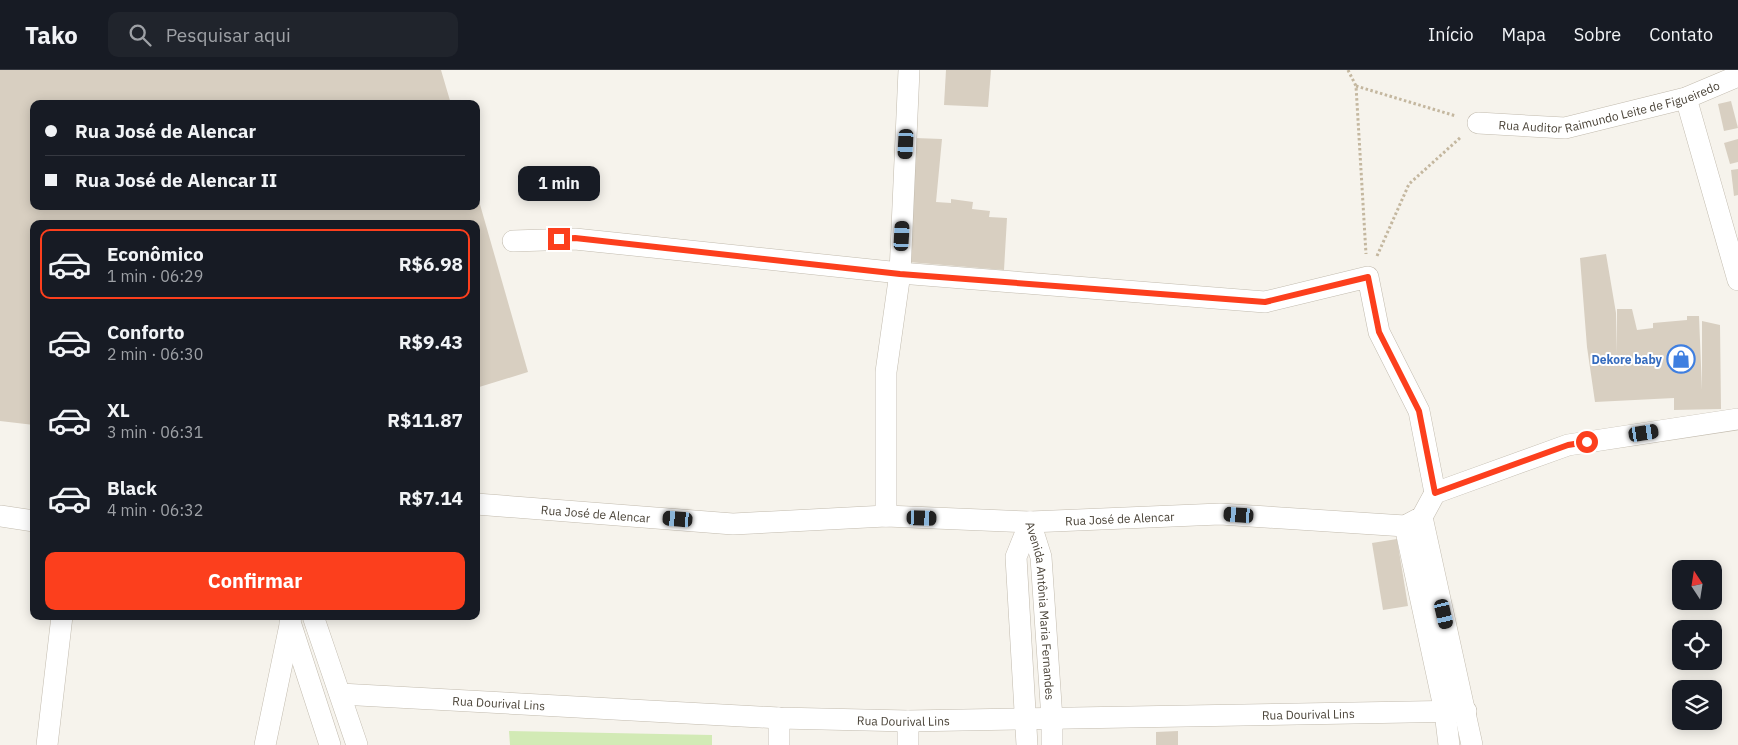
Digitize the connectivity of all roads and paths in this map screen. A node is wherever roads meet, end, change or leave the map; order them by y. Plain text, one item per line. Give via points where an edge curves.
1 (909, 70) edge
2 (1348, 70) edge
3 (1738, 76) edge
4 (1356, 86) junction
5 (1686, 98) junction
6 (1478, 123) junction
7 (513, 241) dead end
8 (900, 274) junction
9 (1368, 277) junction
10 (1738, 280) edge
11 (1738, 419) edge
12 (1435, 493) junction
13 (480, 504) edge
14 (0, 516) edge
15 (886, 516) junction
16 (30, 520) edge
17 (1414, 521) junction
18 (1030, 522) junction
19 (62, 620) edge
20 (291, 620) edge
21 (291, 620) edge
22 (314, 620) edge
23 (340, 694) junction
24 (1455, 712) junction
25 (778, 718) junction
26 (1052, 719) junction
27 (1027, 720) junction
28 (908, 721) junction
29 (47, 745) edge
30 (265, 745) edge
31 (330, 745) edge
32 (357, 745) edge
33 (779, 745) edge
34 (908, 745) edge
35 (1027, 745) edge
36 (1052, 745) edge
37 (1449, 745) edge
38 (1472, 745) edge

1 - 8 street
2 - 4 path
3 - 5 street, Rua Auditor Raimundo Leite de Figueiredo
4 - 6 path
4 - 9 path
5 - 6 street, Rua Auditor Raimundo Leite de Figueiredo via 1565,128
5 - 10 street
6 - 9 path via 1409,184
7 - 8 street via 575,238
8 - 9 street via 1265,302
8 - 15 street via 886,372
9 - 12 street via 1379,332 1419,411
11 - 12 street via 1568,445
12 - 17 street
13 - 15 street, Rua José de Alencar via 733,524
14 - 16 street
15 - 18 street, Rua José de Alencar
17 - 18 street, Rua José de Alencar via 1220,514
17 - 24 street
18 - 26 street, Avenida Antônia Maria Fernandes via 1041,557
18 - 27 street, Avenida Antônia Maria Fernandes via 1016,557
19 - 29 street
20 - 30 street
21 - 31 street
22 - 23 street
23 - 25 street, Rua Dourival Lins
23 - 32 street
24 - 26 street, Rua Dourival Lins
24 - 37 street
24 - 38 street
25 - 28 street, Rua Dourival Lins
25 - 33 street
26 - 27 street, Rua Dourival Lins
26 - 36 street, Avenida Antônia Maria Fernandes
27 - 28 street, Rua Dourival Lins
27 - 35 street, Avenida Antônia Maria Fernandes
28 - 34 street

